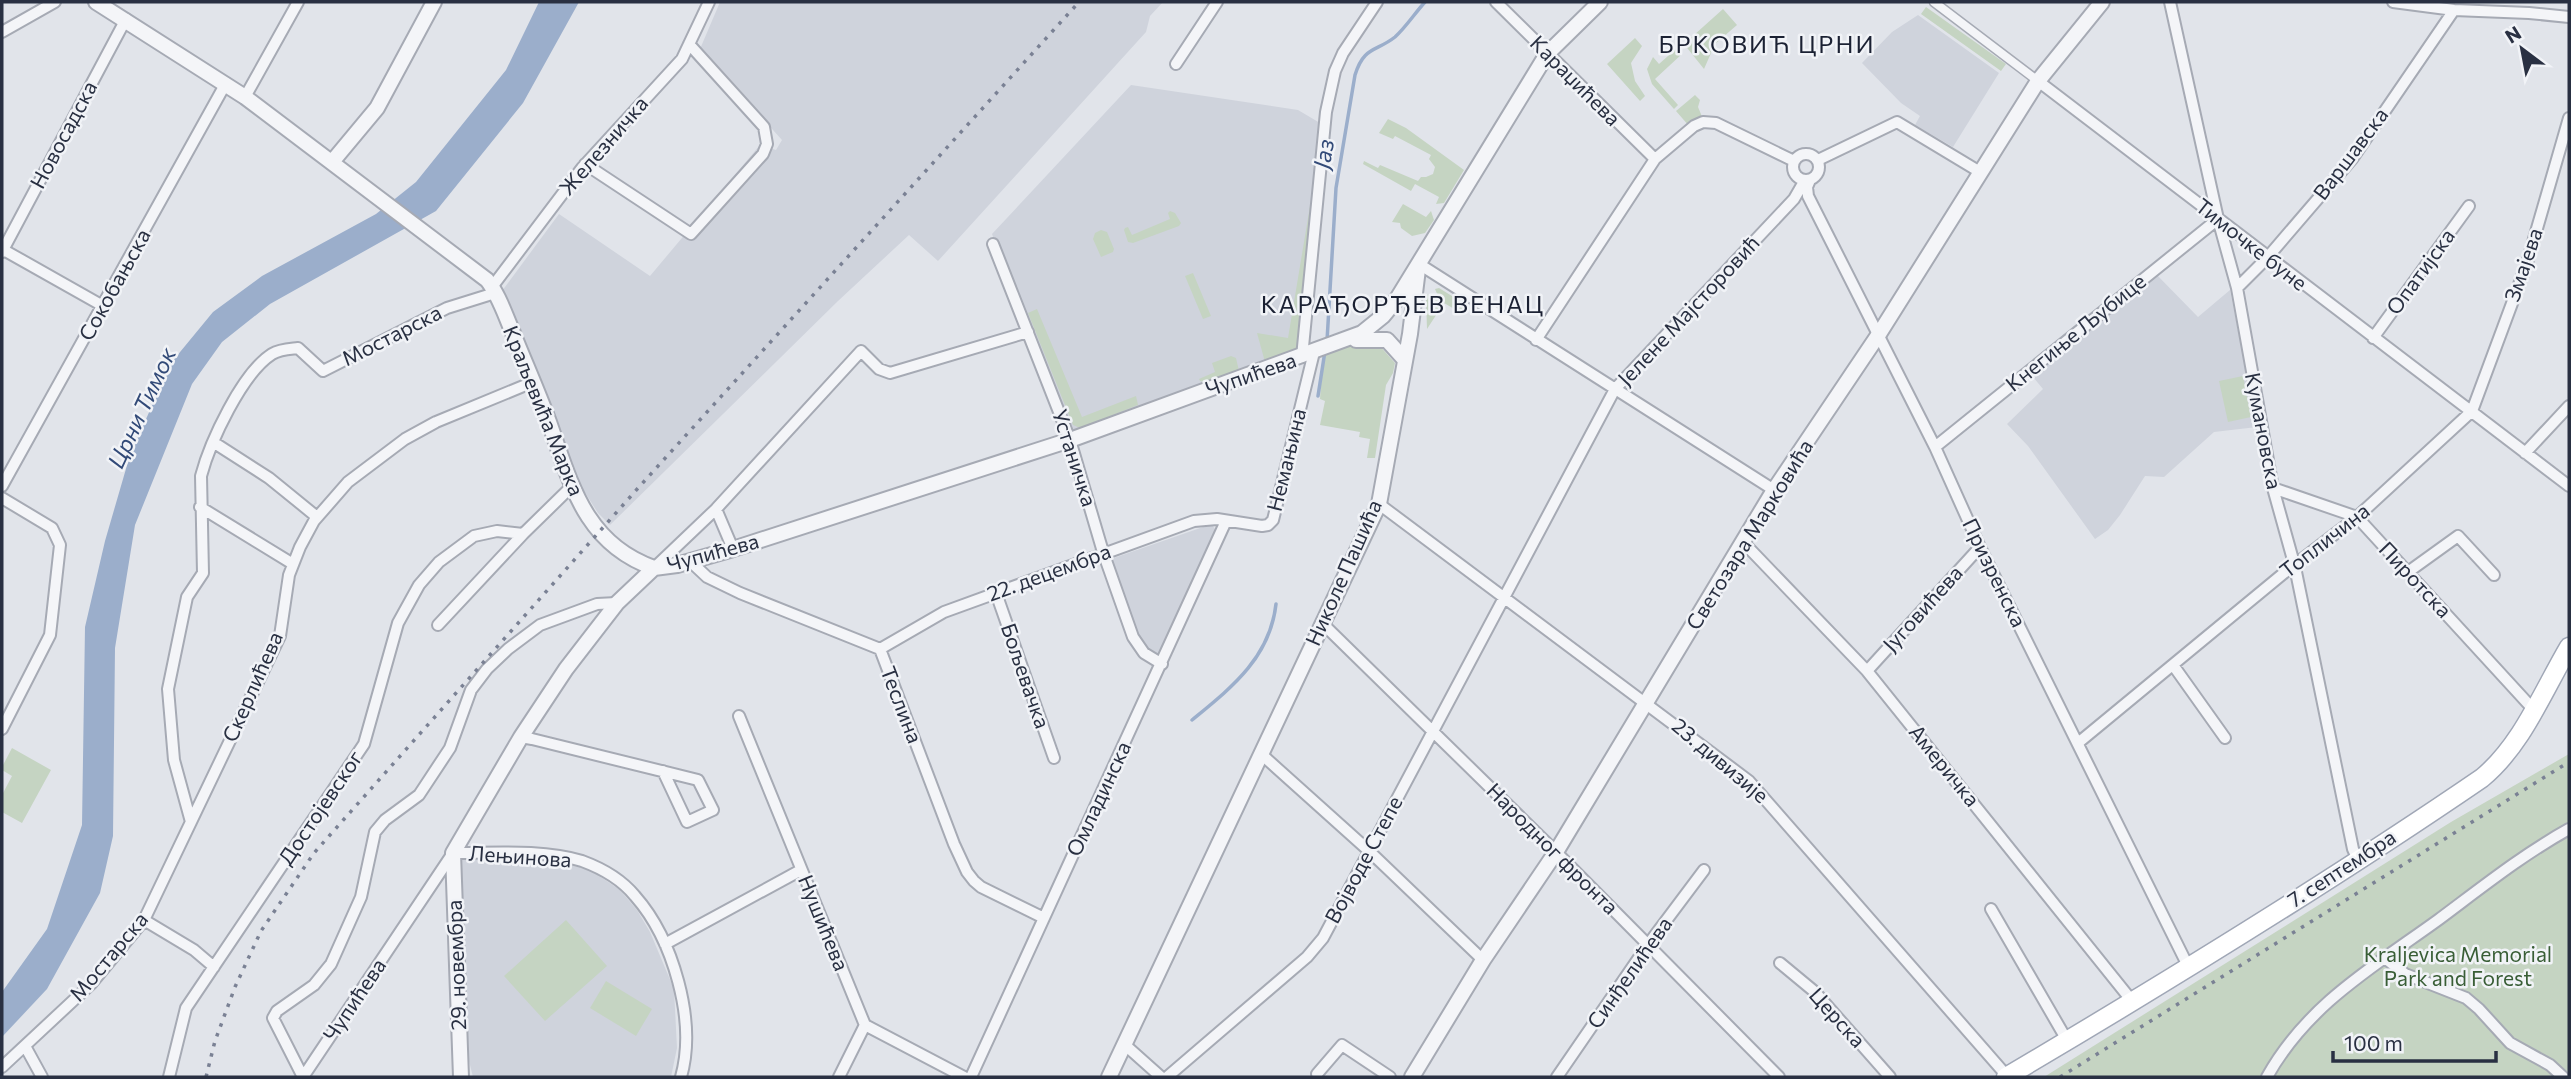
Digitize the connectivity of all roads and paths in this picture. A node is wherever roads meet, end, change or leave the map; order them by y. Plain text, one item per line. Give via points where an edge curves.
1 (55, 2) edge
2 (96, 2) edge
3 (298, 2) edge
4 (434, 2) edge
5 (709, 2) edge
6 (1217, 2) edge
7 (1377, 2) edge
8 (1496, 2) edge
9 (1600, 2) edge
10 (1934, 2) edge
11 (2102, 2) edge
12 (2170, 2) edge
13 (2396, 2) edge
14 (2454, 10) junction
15 (2569, 17) edge
16 (126, 19) junction
17 (2, 32) edge
18 (689, 44) junction
19 (1547, 54) junction
20 (1176, 64) dead end
21 (2038, 81) junction
22 (226, 83) junction
23 (246, 97) junction
24 (2569, 118) edge
25 (1655, 159) junction
26 (1818, 160) junction
27 (1794, 161) junction
28 (332, 162) junction
29 (585, 164) junction
30 (1980, 172) junction
31 (1808, 180) junction
32 (2469, 206) dead end
33 (2218, 219) junction
34 (993, 244) dead end
35 (2, 250) edge
36 (2267, 258) junction
37 (1419, 264) junction
38 (2237, 288) junction
39 (494, 290) junction
40 (103, 306) junction
41 (1383, 316) junction
42 (1028, 332) junction
43 (1410, 334) junction
44 (1879, 334) junction
45 (2373, 338) junction
46 (1348, 340) junction
47 (1387, 340) junction
48 (1536, 340) junction
49 (1316, 351) junction
50 (1405, 360) junction
51 (533, 382) junction
52 (1615, 389) junction
53 (2569, 405) edge
54 (2472, 411) junction
55 (1070, 440) junction
56 (213, 442) junction
57 (1935, 447) junction
58 (2525, 453) junction
59 (2, 486) edge
60 (2569, 486) edge
61 (571, 487) junction
62 (2273, 488) junction
63 (1774, 490) junction
64 (2, 498) edge
65 (1379, 504) junction
66 (200, 507) junction
67 (716, 509) junction
68 (317, 517) junction
69 (2357, 517) junction
70 (1226, 521) junction
71 (523, 534) junction
72 (1743, 542) junction
73 (1980, 547) junction
74 (733, 549) junction
75 (1103, 552) junction
76 (691, 562) junction
77 (293, 564) junction
78 (2294, 566) junction
79 (654, 568) junction
80 (2408, 572) junction
81 (2494, 575) dead end
82 (996, 593) junction
83 (1504, 597) junction
84 (617, 603) junction
85 (1322, 623) junction
86 (438, 625) dead end
87 (2569, 647) edge
88 (880, 649) junction
89 (1162, 664) junction
90 (2173, 665) junction
91 (1867, 671) junction
92 (1648, 703) junction
93 (2533, 709) junction
94 (739, 716) dead end
95 (2, 729) edge
96 (1434, 731) junction
97 (521, 737) junction
98 (2225, 738) dead end
99 (2078, 743) junction
100 (1260, 753) junction
101 (1054, 758) dead end
102 (663, 771) junction
103 (191, 822) junction
104 (2569, 829) edge
105 (1368, 850) junction
106 (1556, 852) junction
107 (453, 853) junction
108 (2358, 860) junction
109 (801, 870) junction
110 (1704, 870) dead end
111 (1991, 909) dead end
112 (1044, 918) junction
113 (145, 920) junction
114 (665, 944) junction
115 (1647, 946) junction
116 (2385, 958) junction
117 (1483, 960) junction
118 (1780, 963) dead end
119 (2188, 966) junction
120 (214, 967) junction
121 (2132, 1001) junction
122 (864, 1026) junction
123 (2068, 1042) junction
124 (1124, 1044) junction
125 (25, 1046) junction
126 (2, 1067) edge
127 (1317, 1074) dead end
128 (1414, 1076) edge
129 (42, 1077) edge
130 (169, 1077) edge
131 (303, 1077) edge
132 (461, 1077) edge
133 (681, 1077) edge
134 (839, 1077) edge
135 (964, 1077) edge
136 (971, 1077) edge
137 (1109, 1077) edge
138 (1161, 1077) edge
139 (1167, 1077) edge
140 (1390, 1077) edge
141 (1557, 1077) edge
142 (1779, 1077) edge
143 (1890, 1077) edge
144 (2006, 1077) edge
145 (2267, 1077) edge
146 (2563, 1077) edge

1 - 17 street
2 - 16 street, Краљевића Марка
3 - 23 street
4 - 28 street via 377,108
5 - 18 street, Железничка
6 - 20 street
7 - 49 street, Немањина via 1343,53 1326,112
8 - 19 street, Караџићева
9 - 19 street, Николе Пашића
10 - 21 street, Тимочке буне
11 - 21 street, Светозара Марковића
12 - 33 street, Кумановска
13 - 14 street
14 - 15 street
14 - 36 street, Варшавска via 2352,159
16 - 22 street, Краљевића Марка
16 - 35 street, Новосадска
18 - 29 street, Железничка via 682,59
18 - 29 street via 764,127 768,137 763,154 691,234
19 - 25 street, Караџићева
19 - 37 street, Николе Пашића
21 - 30 street, Светозара Марковића
21 - 33 street, Тимочке буне
22 - 23 street, Краљевића Марка
22 - 40 street, Сокобањска
23 - 28 street, Краљевића Марка
24 - 54 street, Змајева via 2527,263
25 - 27 street via 1703,122 1716,123
25 - 48 street
26 - 27 street via 1804,153
26 - 30 street via 1897,122
26 - 31 street via 1819,171
27 - 31 street via 1795,174
28 - 39 street, Краљевића Марка
29 - 39 street, Железничка
30 - 44 street, Светозара Марковића
31 - 44 street, Призренска via 1808,196
31 - 52 street, Јелене Мајсторовић
32 - 45 street, Опатијска
33 - 36 street, Тимочке буне
33 - 38 street, Кумановска
33 - 57 street, Кнегиње Љубице
34 - 42 street, Устаничка
35 - 40 street
36 - 38 street, Варшавска
36 - 45 street, Тимочке буне
37 - 41 street
37 - 43 street, Николе Пашића
37 - 48 street
38 - 62 street, Кумановска
39 - 51 street, Краљевића Марка
39 - 56 street, Мостарска via 447,308 323,372 299,348 272,354 236,396
40 - 59 street, Сокобањска
41 - 43 street via 1397,319
41 - 46 street
42 - 55 street, Устаничка
42 - 67 street via 890,373 861,351
43 - 47 street
43 - 50 street, Николе Пашића
44 - 57 street, Призренска
44 - 63 street, Светозара Марковића
45 - 54 street, Тимочке буне
46 - 47 street
46 - 49 street, Чупићева
47 - 50 street
48 - 52 street
49 - 55 street, Чупићева
49 - 70 street, Немањина via 1273,520 1265,526
50 - 65 street, Николе Пашића
51 - 61 street, Краљевића Марка
51 - 68 street, Скерлићева via 405,439 355,476
52 - 63 street
52 - 83 street, Јелене Мајсторовић
53 - 58 street
54 - 58 street, Тимочке буне
54 - 69 street, Топличина
55 - 74 street, Чупићева
55 - 75 street, Устаничка
56 - 66 street, Мостарска via 201,476
56 - 68 street via 269,478
57 - 73 street, Призренска
58 - 60 street, Тимочке буне
61 - 71 street
61 - 79 street, Краљевића Марка via 593,525 610,542
62 - 69 street, Пиротска
62 - 78 street, Кумановска
63 - 72 street, Светозара Марковића
64 - 95 street via 52,528 60,545 50,635
65 - 83 street, 23. дивизије
65 - 85 street, Николе Пашића
66 - 77 street
66 - 103 street, Мостарска via 202,573 187,597 168,689 174,760
67 - 74 street
67 - 79 street
68 - 77 street, Скерлићева
69 - 78 street, Топличина
69 - 80 street, Пиротска
70 - 75 street, 22. децембра via 1194,521
70 - 89 street, Омладинска
71 - 86 street
71 - 120 street, Достојевског via 508,530 474,536 439,562 419,585 398,623 363,744
72 - 91 street, Америчка
72 - 92 street, Светозара Марковића
73 - 91 street, Југовићева
73 - 99 street, Призренска
74 - 76 street, Чупићева
75 - 82 street, 22. децембра
75 - 89 street, Устаничка via 1136,644
76 - 79 street, Чупићева
76 - 88 street, Теслина via 707,577 740,593
77 - 103 street, Скерлићева via 280,636
78 - 90 street, Топличина
78 - 108 street, Кумановска
79 - 84 street, Чупићева
80 - 81 street via 2458,536
80 - 93 street, Пиротска
82 - 88 street, 22. децембра via 944,612
82 - 101 street, Бољевачка
83 - 92 street, 23. дивизије
83 - 96 street, Војводе Степе
84 - 97 street, Чупићева
84 - 131 street via 597,604 540,625 508,649 471,690 450,748 419,795 375,832 361,897 331,964 319,980 273,1018
85 - 96 street, Народног фронта
85 - 100 street, Николе Пашића
87 - 93 main road, 7. септембра
88 - 112 street, Теслина via 967,872 981,887
89 - 112 street, Омладинска
90 - 98 street
90 - 99 street, Топличина
91 - 121 street, Америчка
92 - 106 street, Светозара Марковића
92 - 144 street, 23. дивизије via 1761,792
93 - 108 main road, 7. септембра via 2494,768
94 - 109 street, Нушићева
96 - 105 street, Војводе Степе
96 - 106 street, Народног фронта
97 - 102 street
97 - 107 street, Чупићева
99 - 119 street, Призренска
100 - 105 street
100 - 124 street, Николе Пашића
102 - 102 street via 698,780 713,810 687,822
103 - 113 street, Мостарска
104 - 116 street via 2493,877
105 - 117 street
105 - 139 street, Војводе Степе via 1315,949
106 - 115 street, Народног фронта
106 - 117 street, Светозара Марковића
107 - 114 street, Лењинова via 561,856 592,865 635,895
107 - 131 street, Чупићева
107 - 132 street, 29. новембра
108 - 119 main road, 7. септембра
109 - 114 street
109 - 122 street, Нушићева
110 - 115 street, Синђелићева
111 - 123 street
112 - 136 street, Омладинска
113 - 120 street
113 - 125 street, Мостарска via 91,984
114 - 133 street, Лењинова via 683,1001
115 - 141 street, Синђелићева
115 - 142 street, Народног фронта
116 - 145 street via 2308,1019
116 - 146 street via 2405,974 2466,998 2510,1043
117 - 128 street, Светозара Марковића
118 - 143 street, Церска via 1815,992
119 - 121 main road, 7. септембра
120 - 130 street, Достојевског via 186,1008
121 - 123 main road, 7. септембра
122 - 134 street
122 - 135 street
123 - 144 main road, 7. септембра
124 - 137 street, Николе Пашића
124 - 138 street
125 - 126 street, Мостарска
125 - 129 street
127 - 140 street via 1342,1045

